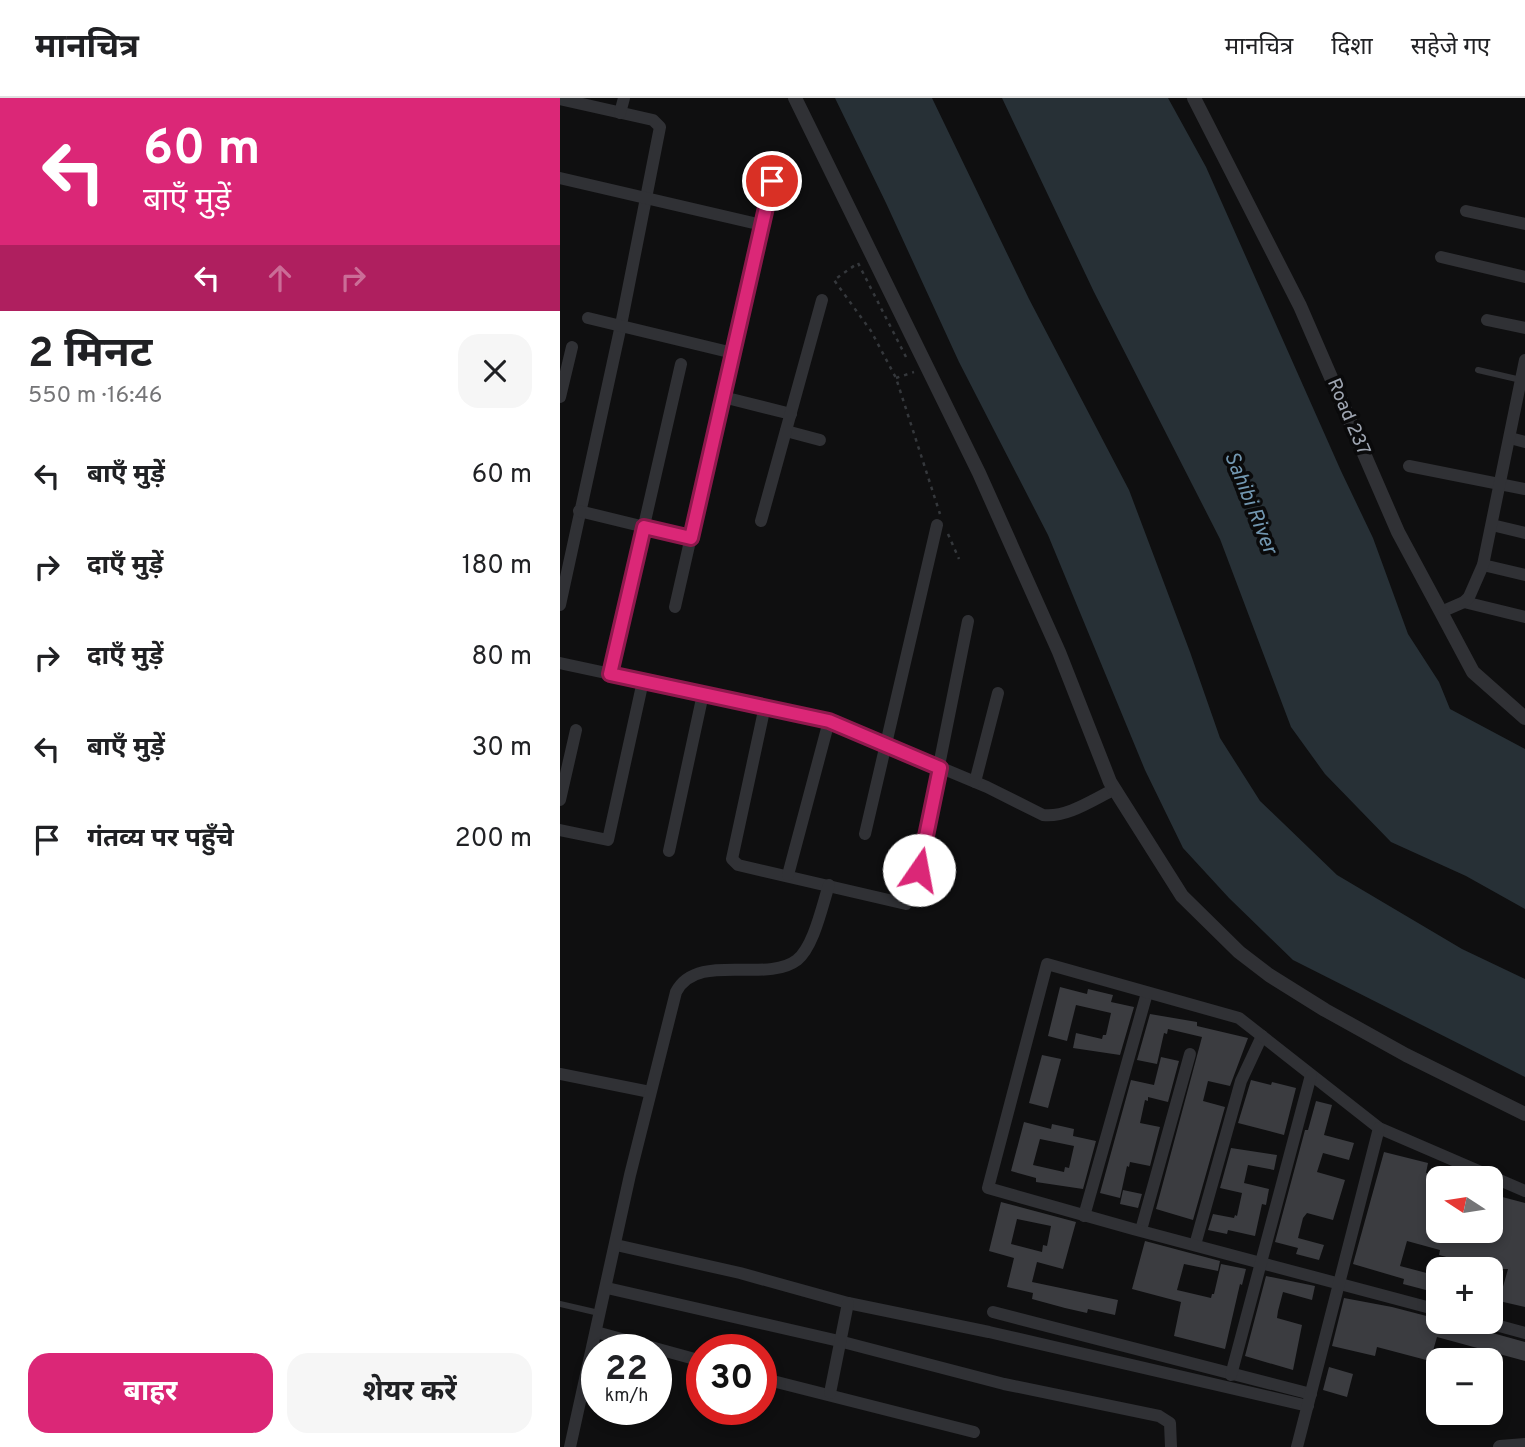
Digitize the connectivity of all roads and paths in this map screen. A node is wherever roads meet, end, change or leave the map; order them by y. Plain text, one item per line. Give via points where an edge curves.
1 (624, 98) edge
2 (795, 98) edge
3 (1194, 98) edge
4 (560, 99) edge
5 (620, 113) junction
6 (777, 159) dead end
7 (560, 178) edge
8 (646, 197) junction
9 (1466, 211) dead end
10 (1525, 224) edge
11 (762, 225) junction
12 (1441, 257) dead end
13 (1525, 276) edge
14 (822, 300) dead end
15 (588, 318) dead end
16 (1487, 320) dead end
17 (621, 325) junction
18 (1525, 328) edge
19 (572, 347) dead end
20 (733, 353) junction
21 (907, 359) dead end
22 (1525, 360) edge
23 (681, 364) dead end
24 (1478, 370) dead end
25 (896, 378) junction
26 (919, 382) dead end
27 (1522, 382) edge
28 (560, 397) edge
29 (723, 397) junction
30 (791, 414) junction
31 (786, 431) junction
32 (1510, 438) junction
33 (820, 440) dead end
34 (1525, 442) edge
35 (1409, 466) dead end
36 (1501, 483) junction
37 (1525, 489) edge
38 (579, 511) junction
39 (761, 521) dead end
40 (941, 521) junction
41 (1492, 525) junction
42 (644, 527) junction
43 (1525, 533) edge
44 (691, 538) junction
45 (959, 559) dead end
46 (1483, 565) junction
47 (1525, 575) edge
48 (1464, 602) junction
49 (560, 605) edge
50 (675, 607) dead end
51 (1441, 612) junction
52 (1525, 617) edge
53 (968, 621) dead end
54 (560, 663) edge
55 (610, 674) junction
56 (643, 681) junction
57 (998, 693) dead end
58 (703, 694) junction
59 (765, 706) junction
60 (1525, 718) edge
61 (829, 721) junction
62 (576, 730) dead end
63 (887, 746) junction
64 (940, 768) junction
65 (975, 782) junction
66 (1115, 789) junction
67 (560, 800) edge
68 (560, 830) edge
69 (865, 834) dead end
70 (669, 851) dead end
71 (788, 875) junction
72 (829, 886) junction
73 (1147, 993) junction
74 (1262, 1036) junction
75 (1190, 1054) dead end
76 (560, 1074) edge
77 (1311, 1075) junction
78 (650, 1092) junction
79 (1525, 1114) edge
80 (1378, 1128) junction
81 (1525, 1191) edge
82 (1084, 1216) junction
83 (1142, 1230) junction
84 (616, 1245) junction
85 (1195, 1245) junction
86 (1260, 1262) junction
87 (1340, 1283) junction
88 (607, 1288) junction
89 (848, 1303) junction
90 (560, 1304) edge
91 (1426, 1307) edge
92 (993, 1312) dead end
93 (601, 1314) junction
94 (1503, 1327) edge
95 (596, 1332) junction
96 (1525, 1333) edge
97 (839, 1341) junction
98 (686, 1357) edge
99 (1231, 1375) junction
100 (777, 1382) edge
101 (831, 1394) junction
102 (1309, 1400) junction
103 (974, 1432) dead end
104 (1525, 1445) edge
105 (570, 1447) edge
106 (1171, 1447) edge
107 (1297, 1447) edge
108 (1500, 1447) edge

1 - 5 street
2 - 66 street via 979,473
3 - 51 street, Road 237 via 1300,306 1398,532
4 - 5 street
5 - 8 street via 653,120 660,127
6 - 11 street
7 - 8 street
8 - 11 street
8 - 17 street
9 - 10 street
11 - 20 street
12 - 13 street
14 - 30 street
15 - 17 street
16 - 18 street
17 - 20 street
17 - 38 street
19 - 28 street
20 - 29 street
21 - 25 path via 858,262 834,280 871,331
22 - 27 street
23 - 42 street
24 - 27 lane
25 - 26 path via 913,372
25 - 40 path
27 - 32 street
29 - 30 street
29 - 44 street
30 - 31 street
31 - 33 street
31 - 39 street
32 - 34 street
32 - 36 street
35 - 36 street
36 - 37 street
36 - 41 street
38 - 42 street
38 - 49 street
40 - 45 path
40 - 63 street
41 - 43 street
41 - 46 street
42 - 44 street
42 - 55 street
44 - 50 street
46 - 47 street
46 - 48 street
48 - 51 street
48 - 52 street
51 - 60 street, Road 237 via 1473,672
53 - 64 street
54 - 55 street
55 - 56 street
56 - 58 street
56 - 68 street via 608,840
57 - 65 street
58 - 59 street
58 - 70 street
59 - 61 street
59 - 71 street via 732,859 738,865
61 - 63 street
61 - 71 street
62 - 67 street
63 - 64 street
63 - 69 street
64 - 65 street
64 - 72 street via 910,901 900,904
65 - 66 street via 1052,816
66 - 79 street via 1182,896 1269,975 1406,1055
71 - 72 street
72 - 78 street via 809,943 796,961 698,972 680,984
73 - 74 street via 1239,1018
73 - 82 street
73 - 82 street via 1047,964 988,1188
74 - 77 street
74 - 85 street via 1241,1081
75 - 83 street
76 - 78 street
77 - 80 street
77 - 86 street
78 - 84 street
80 - 81 street
80 - 87 street
82 - 83 street
83 - 85 street
84 - 88 street
84 - 89 street
85 - 86 street
86 - 87 street
86 - 99 street
87 - 91 street
87 - 102 street
88 - 93 street
88 - 97 street
89 - 97 street
89 - 102 street
90 - 93 lane
92 - 99 street
93 - 95 street
94 - 96 street
95 - 98 street
95 - 105 street
97 - 101 street
97 - 106 street via 1004,1384 1159,1416 1170,1423
99 - 102 street
100 - 101 street
101 - 103 street
102 - 107 street
104 - 108 street

